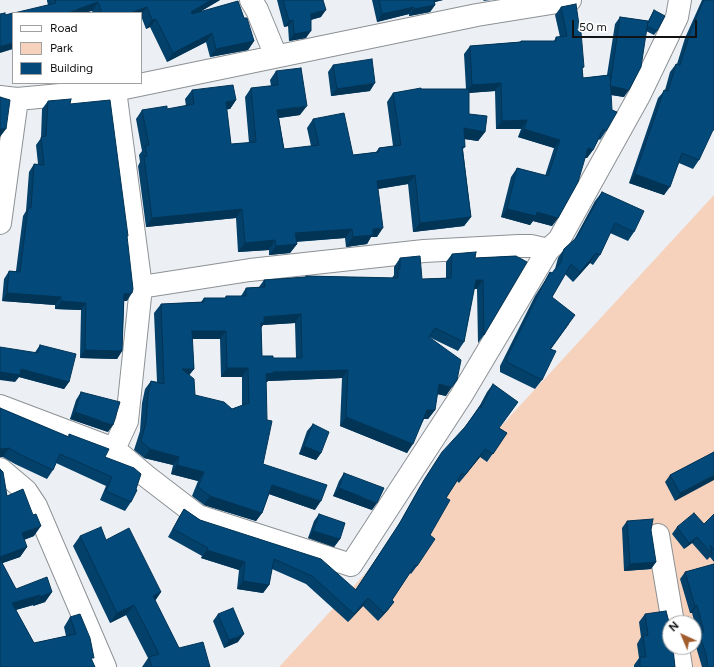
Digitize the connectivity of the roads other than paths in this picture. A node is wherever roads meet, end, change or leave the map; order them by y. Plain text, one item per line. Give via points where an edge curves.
1 (251, 0) edge
2 (570, 0) edge
3 (680, 0) edge
4 (473, 8) edge
5 (276, 56) junction
6 (115, 90) junction
7 (8, 98) edge
8 (0, 223) edge
9 (548, 250) junction
10 (141, 288) junction
11 (0, 406) edge
12 (114, 448) junction
13 (0, 469) edge
14 (658, 535) dead end
15 (672, 615) edge
16 (679, 655) edge
17 (105, 667) edge
18 (681, 667) edge

1 - 5 street
2 - 4 street
3 - 9 street via 678,17 639,96 559,240
4 - 5 street
5 - 6 street
6 - 7 street
6 - 10 street
7 - 8 street
9 - 10 street via 519,246 424,251 250,270
9 - 12 street via 461,396 351,565 198,516
10 - 12 street via 127,421
11 - 12 street
13 - 17 street via 26,491 36,506
14 - 15 street
16 - 18 street

